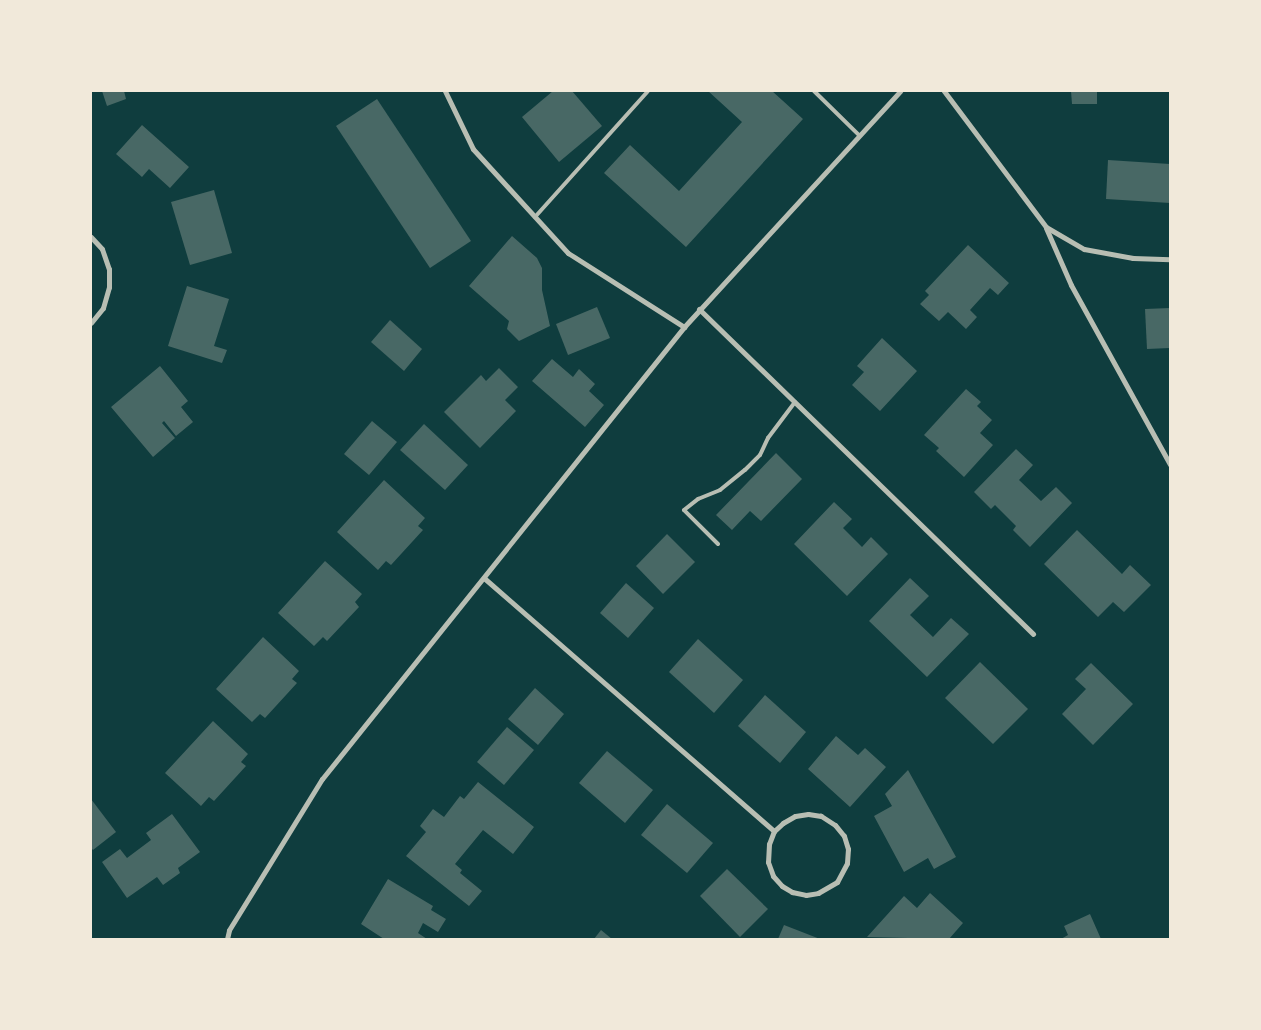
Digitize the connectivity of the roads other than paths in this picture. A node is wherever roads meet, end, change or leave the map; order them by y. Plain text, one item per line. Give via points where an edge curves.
1 (445, 91) edge
2 (648, 91) edge
3 (814, 91) edge
4 (900, 91) edge
5 (944, 91) edge
6 (859, 135) junction
7 (535, 217) junction
8 (1046, 227) junction
9 (91, 236) edge
10 (1170, 258) edge
11 (699, 309) junction
12 (91, 323) edge
13 (684, 327) junction
14 (795, 402) junction
15 (1170, 464) edge
16 (718, 544) dead end
17 (484, 578) junction
18 (1034, 634) dead end
19 (774, 831) junction
20 (227, 939) edge

1 - 7 street via 473,149
2 - 7 lane
3 - 6 lane
4 - 6 street
5 - 8 street
6 - 11 street
7 - 13 street via 568,253
8 - 10 street via 1084,249 1133,258
8 - 15 street via 1071,285
9 - 12 street via 102,248 109,269 109,287 103,308
11 - 13 street
11 - 14 street
13 - 17 street
14 - 16 lane via 768,438 760,455 745,470 720,490 698,499 684,510
14 - 18 street
17 - 19 street
17 - 20 street via 322,779 229,930
19 - 19 street via 795,816 808,814 821,816 835,825 844,836 848,849 847,863 837,882 818,894 806,895 782,886 773,876 768,862

